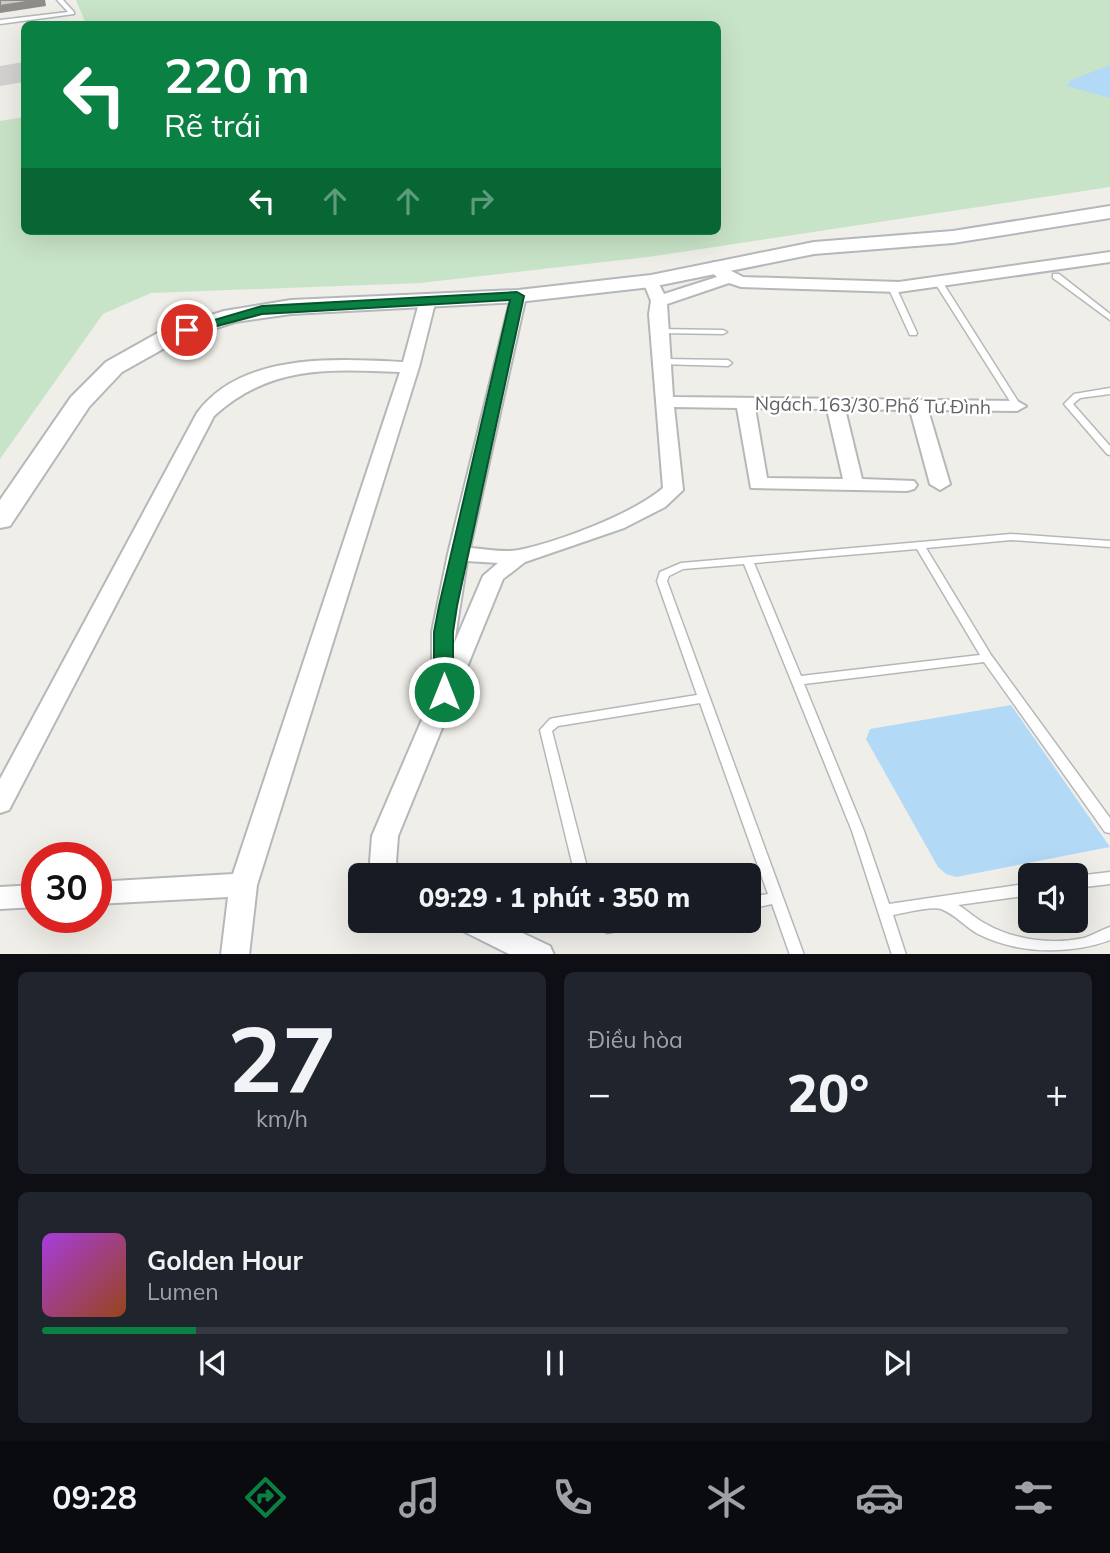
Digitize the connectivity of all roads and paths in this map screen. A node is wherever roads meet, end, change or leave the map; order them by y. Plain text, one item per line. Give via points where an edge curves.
1 (60, 0) edge
2 (0, 22) edge
3 (1110, 212) edge
4 (1110, 257) edge
5 (721, 272) junction
6 (1056, 276) dead end
7 (939, 283) junction
8 (892, 288) junction
9 (655, 291) junction
10 (517, 296) junction
11 (426, 303) junction
12 (1110, 318) edge
13 (659, 331) junction
14 (723, 332) dead end
15 (914, 333) dead end
16 (662, 362) junction
17 (729, 363) dead end
18 (410, 367) junction
19 (1110, 391) edge
20 (667, 402) junction
21 (745, 403) junction
22 (835, 404) junction
23 (917, 405) junction
24 (1017, 407) joint
25 (1110, 452) edge
26 (940, 484) dead end
27 (854, 485) junction
28 (907, 485) dead end
29 (0, 520) edge
30 (919, 544) junction
31 (1110, 544) edge
32 (458, 554) junction
33 (518, 557) junction
34 (748, 561) junction
35 (987, 658) junction
36 (797, 681) junction
37 (444, 692) junction
38 (704, 698) junction
39 (0, 803) edge
40 (1110, 828) edge
41 (383, 863) edge
42 (579, 863) edge
43 (1110, 878) edge
44 (1088, 881) edge
45 (243, 886) junction
46 (1018, 891) edge
47 (112, 892) edge
48 (21, 897) edge
49 (0, 898) edge
50 (776, 898) junction
51 (761, 901) edge
52 (935, 902) junction
53 (884, 910) junction
54 (495, 933) edge
55 (1110, 933) edge
56 (235, 954) edge
57 (540, 954) edge
58 (797, 954) edge
59 (899, 954) edge

1 - 2 lane via 72,13
3 - 5 street via 953,237 814,248
4 - 7 street
5 - 8 street via 741,282
5 - 9 street
6 - 12 lane
7 - 8 street
7 - 24 lane, Ngách 163/30 Phố Tư Đình
8 - 15 lane
9 - 10 street
9 - 13 street
10 - 11 street
10 - 32 street
11 - 18 street
11 - 29 street via 262,310 202,324 142,349 114,367 80,402
13 - 14 lane
13 - 16 street
16 - 17 lane
16 - 20 street
18 - 39 street via 298,367 266,373 221,396 206,413
18 - 45 street
19 - 25 lane via 1077,396 1068,404
20 - 21 street, Ngách 163/30 Phố Tư Đình
20 - 33 street via 675,486 670,495 617,524
21 - 22 street, Ngách 163/30 Phố Tư Đình
21 - 27 street via 758,484
22 - 23 street, Ngách 163/30 Phố Tư Đình
22 - 27 street
23 - 24 street, Ngách 163/30 Phố Tư Đình
23 - 26 street
27 - 28 street
30 - 31 lane via 1037,537
30 - 34 lane
30 - 35 lane
32 - 33 street
32 - 37 street via 443,632
33 - 37 street via 500,568 489,583
34 - 36 lane
34 - 38 lane via 681,566 664,574 662,581
35 - 36 lane
35 - 40 lane
36 - 53 lane via 858,831
37 - 41 street via 385,836
38 - 42 lane via 554,722 546,730
38 - 50 lane
43 - 44 lane
45 - 47 street
45 - 56 street
46 - 52 lane
48 - 49 street
50 - 51 lane
50 - 58 lane
52 - 53 lane
52 - 55 lane via 999,937 1031,947 1079,948
53 - 59 lane
54 - 57 street

